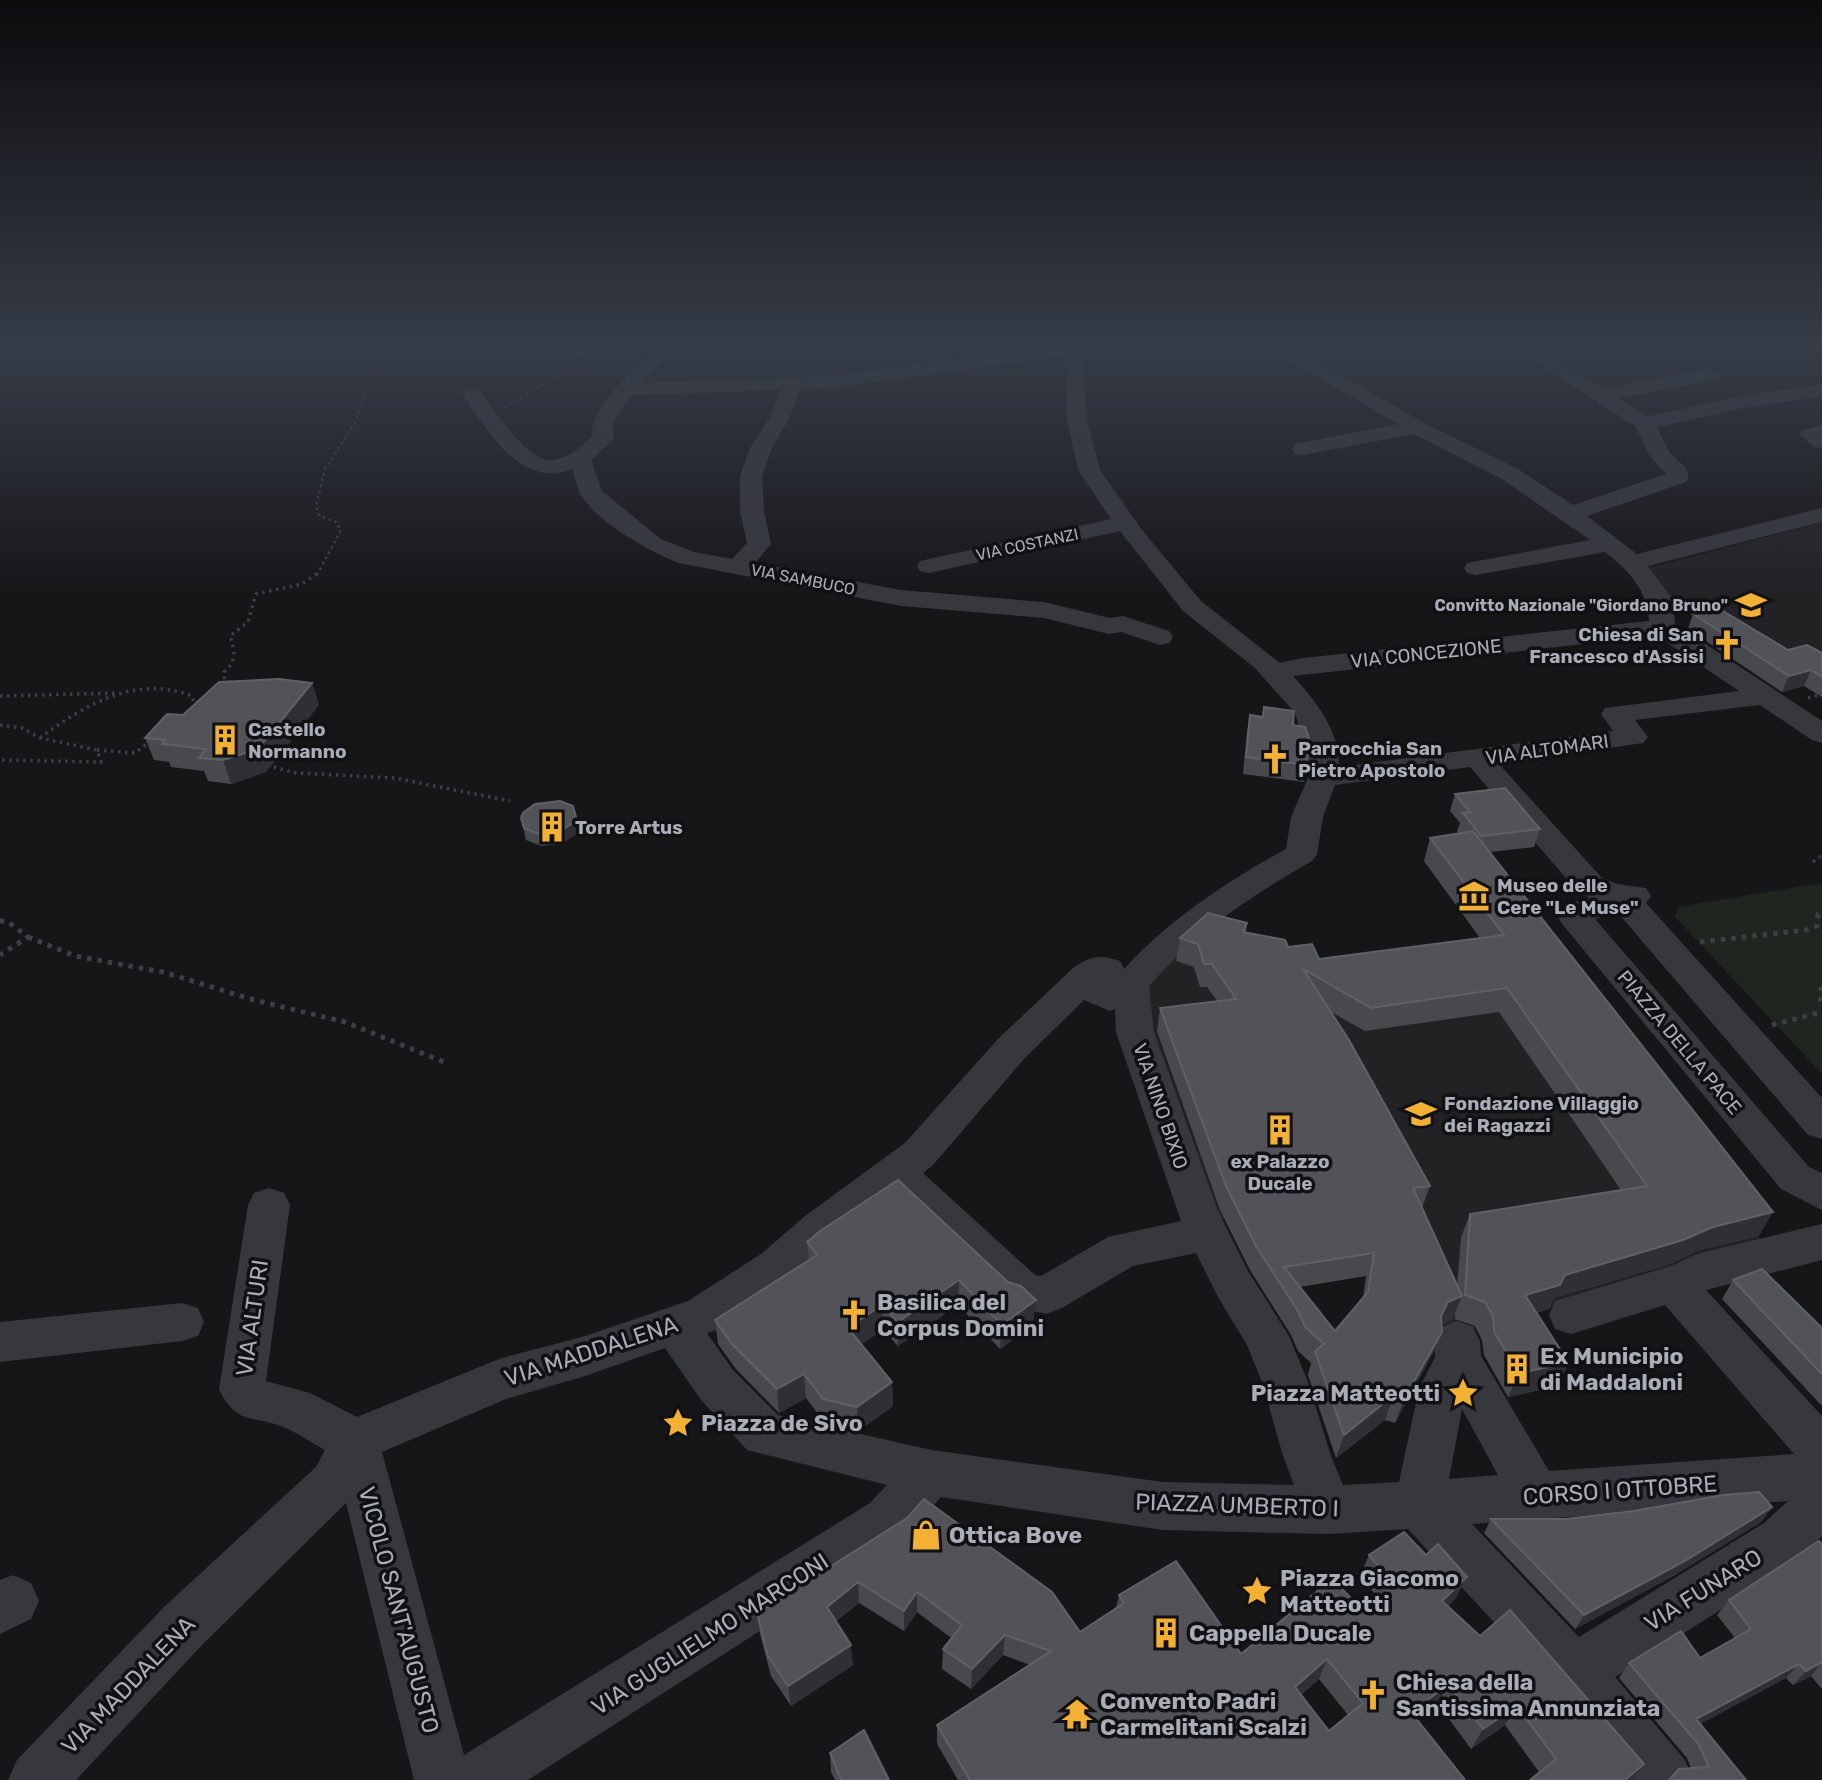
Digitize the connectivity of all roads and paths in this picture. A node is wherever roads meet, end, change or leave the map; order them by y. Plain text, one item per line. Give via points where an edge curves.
1 (350, 432) edge
2 (502, 432) edge
3 (602, 432) edge
4 (771, 432) edge
5 (1080, 432) edge
6 (1387, 432) edge
7 (1429, 432) edge
8 (1649, 432) edge
9 (1818, 432) edge
10 (1822, 442) edge
11 (1303, 449) dead end
12 (580, 458) junction
13 (1570, 514) junction
14 (1822, 515) edge
15 (1126, 523) junction
16 (1610, 544) junction
17 (1633, 562) junction
18 (929, 566) dead end
19 (738, 567) junction
20 (1476, 568) dead end
21 (1662, 627) junction
22 (1160, 637) dead end
23 (1275, 673) junction
24 (226, 688) edge
25 (122, 693) junction
26 (0, 696) edge
27 (1765, 696) junction
28 (204, 707) edge
29 (0, 725) edge
30 (1822, 734) edge
31 (157, 736) edge
32 (40, 738) junction
33 (149, 742) junction
34 (156, 743) edge
35 (97, 750) junction
36 (1479, 759) junction
37 (0, 760) edge
38 (259, 765) edge
39 (1324, 778) junction
40 (510, 801) dead end
41 (1822, 855) edge
42 (1813, 862) dead end
43 (1622, 901) junction
44 (1822, 913) edge
45 (0, 921) edge
46 (28, 937) junction
47 (1700, 942) dead end
48 (0, 955) edge
49 (1131, 984) junction
50 (1822, 987) edge
51 (1822, 1003) edge
52 (449, 1064) dead end
53 (1822, 1124) edge
54 (891, 1176) junction
55 (1822, 1194) edge
56 (269, 1205) dead end
57 (1207, 1234) junction
58 (1822, 1242) edge
59 (1684, 1281) junction
60 (1571, 1315) dead end
61 (182, 1322) dead end
62 (675, 1325) junction
63 (0, 1342) edge
64 (355, 1441) junction
65 (1822, 1450) edge
66 (931, 1473) junction
67 (1822, 1475) edge
68 (1536, 1496) junction
69 (1822, 1499) edge
70 (1419, 1505) junction
71 (1329, 1510) junction
72 (1575, 1671) junction
73 (37, 1780) edge
74 (442, 1780) edge
75 (477, 1780) edge
76 (1665, 1780) edge

1 - 24 path via 325,469 316,506 320,516 336,522 341,530 314,578 256,594 248,622 230,636 237,656 224,672
2 - 12 street via 536,466 558,467
3 - 12 street via 603,439
4 - 19 street via 751,476 759,544
5 - 15 street via 1089,470
6 - 11 street
7 - 13 street via 1510,474
8 - 13 street via 1678,477
9 - 10 street via 1810,434
12 - 19 street, VIA SAMBUCO via 591,493 653,544 688,558
13 - 16 street
14 - 17 street
15 - 18 street, VIA COSTANZI
15 - 23 street via 1192,606
16 - 17 street
16 - 20 street
17 - 21 street via 1660,600
19 - 22 street, VIA SAMBUCO via 901,598 1044,610 1109,626 1123,624
21 - 23 street, VIA CONCEZIONE via 1303,666
21 - 27 street
23 - 39 street via 1309,711 1324,758
25 - 26 path
25 - 28 path via 155,687 179,689 192,696 197,709
25 - 32 path via 60,722
27 - 30 street
27 - 36 street, VIA ALTOMARI via 1615,714 1633,737
29 - 32 path via 22,728
31 - 33 path
32 - 35 path
33 - 34 path
33 - 35 path via 135,754
35 - 37 path via 102,762
36 - 39 street, VIA ALTOMARI
36 - 43 street via 1590,885
38 - 40 path via 296,773 395,778
39 - 49 street via 1307,817 1301,854 1225,899 1157,953
41 - 42 path
43 - 53 street
43 - 55 street, PIAZZA DELLA PACE via 1575,917 1795,1178
44 - 47 path via 1817,926 1806,930
45 - 46 path via 8,921
46 - 48 path
46 - 52 path via 75,956 163,972 345,1022
49 - 54 street, VIA MADDALENA via 1110,998 1098,994 1107,970 1099,967 1042,1017 919,1154
49 - 57 street, VIA NINO BIXIO via 1135,1032
50 - 51 path
54 - 57 street via 908,1184 1024,1292 1046,1295 1123,1250
54 - 62 street, VIA MADDALENA via 776,1267 703,1315
56 - 64 street, VIA ALTURI via 242,1389 252,1399 293,1408
57 - 71 street, VIA NINO BIXIO via 1266,1336
58 - 59 street via 1700,1270
59 - 60 street
59 - 65 street via 1682,1294
61 - 63 street
62 - 64 street, VIA MADDALENA via 499,1380
62 - 66 street via 717,1385 764,1434
64 - 73 street, VIA MADDALENA via 333,1483 183,1626
64 - 74 street, VICOLO SANT'AUGUSTO
66 - 71 street, PIAZZA UMBERTO I via 1163,1506
66 - 75 street, VIA GUGLIELMO MARCONI via 888,1520
67 - 68 street, CORSO I OTTOBRE
68 - 70 street, CORSO I OTTOBRE
68 - 70 street via 1457,1350 1442,1389
69 - 72 street, VIA FUNARO via 1782,1541
70 - 71 street, PIAZZA UMBERTO I
70 - 72 street
72 - 76 street

